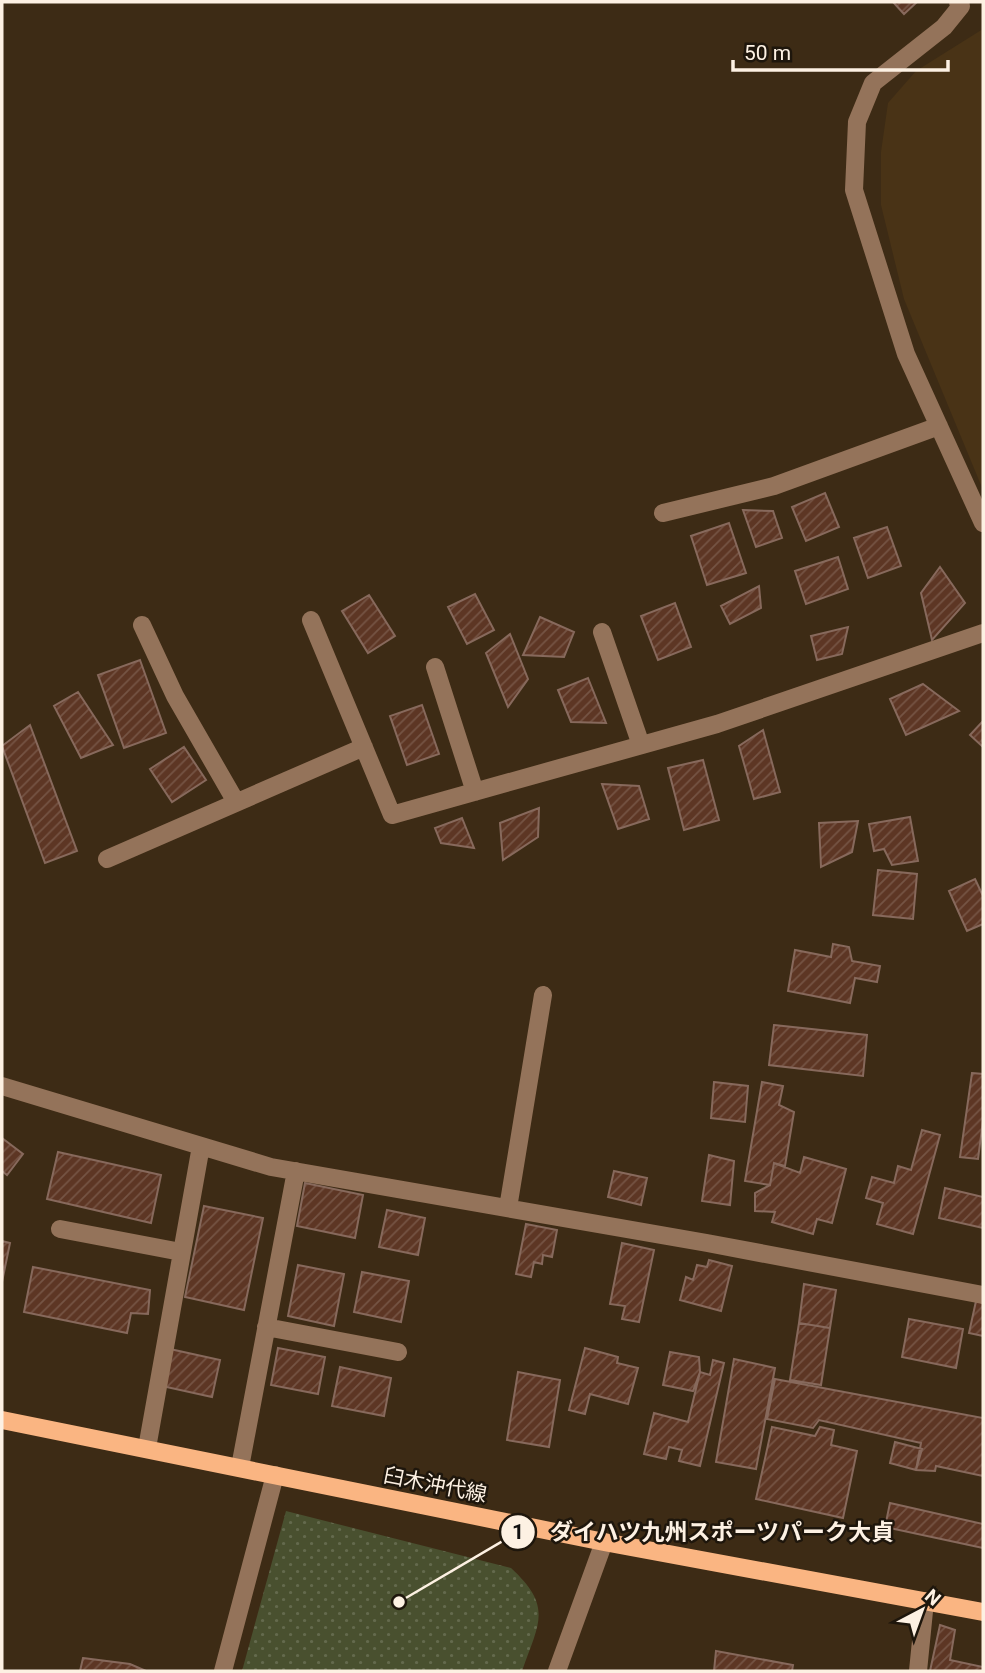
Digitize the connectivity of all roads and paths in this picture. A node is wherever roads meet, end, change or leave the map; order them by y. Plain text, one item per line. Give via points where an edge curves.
1 (958, 2) edge
2 (939, 426) junction
3 (663, 513) dead end
4 (983, 523) edge
5 (311, 620) dead end
6 (142, 625) dead end
7 (602, 632) dead end
8 (983, 633) edge
9 (435, 667) dead end
10 (641, 745) junction
11 (364, 747) junction
12 (475, 792) junction
13 (236, 802) junction
14 (107, 859) dead end
15 (543, 995) dead end
16 (2, 1086) edge
17 (201, 1146) junction
18 (296, 1171) junction
19 (508, 1208) junction
20 (60, 1229) dead end
21 (181, 1252) junction
22 (983, 1295) edge
23 (266, 1327) junction
24 (398, 1352) dead end
25 (2, 1420) edge
26 (147, 1448) junction
27 (240, 1468) junction
28 (275, 1475) junction
29 (604, 1542) junction
30 (925, 1601) junction
31 (983, 1612) edge
32 (223, 1671) edge
33 (557, 1671) edge
34 (918, 1671) edge

1 - 2 street via 961,6 944,27 873,83 856,136 854,190 906,354
2 - 3 street via 774,486
2 - 4 street
5 - 11 street
6 - 13 street via 175,696
7 - 10 street
8 - 10 street via 717,724
9 - 12 street
10 - 12 street
11 - 12 street via 392,815
11 - 13 street
13 - 14 street
15 - 19 street
16 - 17 street
17 - 18 street
17 - 21 street
18 - 19 street
18 - 23 street
19 - 22 street
20 - 21 street
21 - 26 street
23 - 24 street
23 - 27 street
25 - 26 main road, 臼木沖代線
26 - 27 main road, 臼木沖代線
27 - 28 main road, 臼木沖代線
28 - 29 main road, 臼木沖代線
28 - 32 street
29 - 30 main road, 臼木沖代線
29 - 33 street
30 - 31 main road, 臼木沖代線
30 - 34 street

